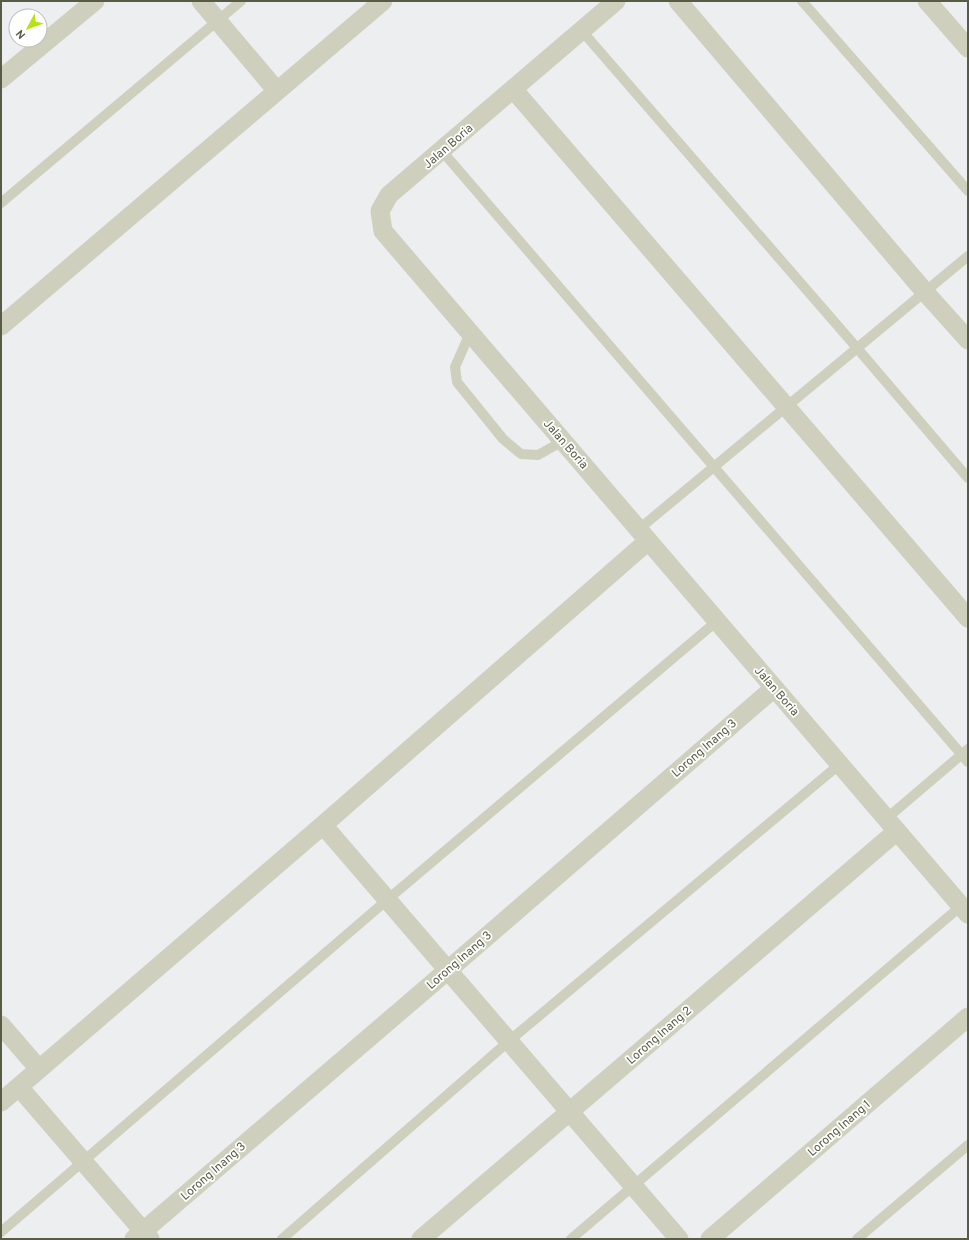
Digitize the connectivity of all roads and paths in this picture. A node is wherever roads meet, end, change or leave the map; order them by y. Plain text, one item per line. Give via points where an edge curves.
1 (95, 1) edge
2 (200, 1) edge
3 (241, 1) edge
4 (383, 1) edge
5 (616, 1) edge
6 (678, 1) edge
7 (802, 1) edge
8 (928, 1) edge
9 (217, 21) junction
10 (582, 31) junction
11 (968, 48) edge
12 (1, 79) edge
13 (513, 89) junction
14 (277, 91) junction
15 (442, 150) junction
16 (968, 191) edge
17 (1, 203) edge
18 (968, 256) edge
19 (925, 292) junction
20 (1, 326) edge
21 (470, 333) junction
22 (968, 340) edge
23 (857, 348) junction
24 (786, 407) junction
25 (563, 442) junction
26 (715, 467) junction
27 (968, 478) edge
28 (644, 535) junction
29 (968, 618) edge
30 (717, 621) junction
31 (774, 688) junction
32 (966, 756) edge
33 (840, 764) junction
34 (323, 825) junction
35 (892, 825) junction
36 (386, 900) junction
37 (965, 910) edge
38 (448, 970) junction
39 (968, 1017) edge
40 (1, 1026) edge
41 (509, 1041) junction
42 (39, 1069) junction
43 (19, 1087) junction
44 (1, 1102) edge
45 (570, 1112) junction
46 (968, 1145) edge
47 (83, 1161) junction
48 (633, 1186) junction
49 (1, 1232) edge
50 (142, 1236) edge
51 (282, 1239) edge
52 (421, 1239) edge
53 (571, 1239) edge
54 (679, 1239) edge
55 (710, 1239) edge
56 (858, 1239) edge

1 - 12 street
2 - 9 street
3 - 9 lane
4 - 14 street
5 - 10 street, Jalan Boria
6 - 19 street
7 - 16 lane
8 - 11 street
9 - 14 street
9 - 17 lane
10 - 13 street, Jalan Boria
10 - 23 lane
13 - 15 street, Jalan Boria
13 - 24 street
14 - 20 street
15 - 21 street, Jalan Boria via 390,195 380,211 383,231
15 - 26 lane
18 - 19 lane
19 - 22 street
19 - 23 lane
21 - 25 street, Jalan Boria
21 - 25 lane via 455,367 457,382 503,439 521,454 538,455
23 - 24 lane
23 - 27 lane
24 - 26 lane
24 - 29 street
25 - 28 street, Jalan Boria
26 - 28 lane
26 - 32 lane
28 - 30 street, Jalan Boria
28 - 34 street
30 - 31 street, Jalan Boria
30 - 36 lane
31 - 33 street, Jalan Boria
31 - 38 street, Lorong Inang 3
32 - 35 lane
33 - 35 street, Jalan Boria
33 - 41 lane
34 - 36 street
34 - 42 street
35 - 37 street, Jalan Boria
35 - 45 street, Lorong Inang 2
36 - 38 street
36 - 47 lane
37 - 48 lane
38 - 41 street
38 - 50 street, Lorong Inang 3
39 - 55 street, Lorong Inang 1
40 - 42 street
41 - 45 street
41 - 51 lane
42 - 43 street
43 - 44 street
43 - 47 street
45 - 48 street
45 - 52 street, Lorong Inang 2
46 - 56 lane
47 - 49 lane
47 - 50 street
48 - 53 lane
48 - 54 street

